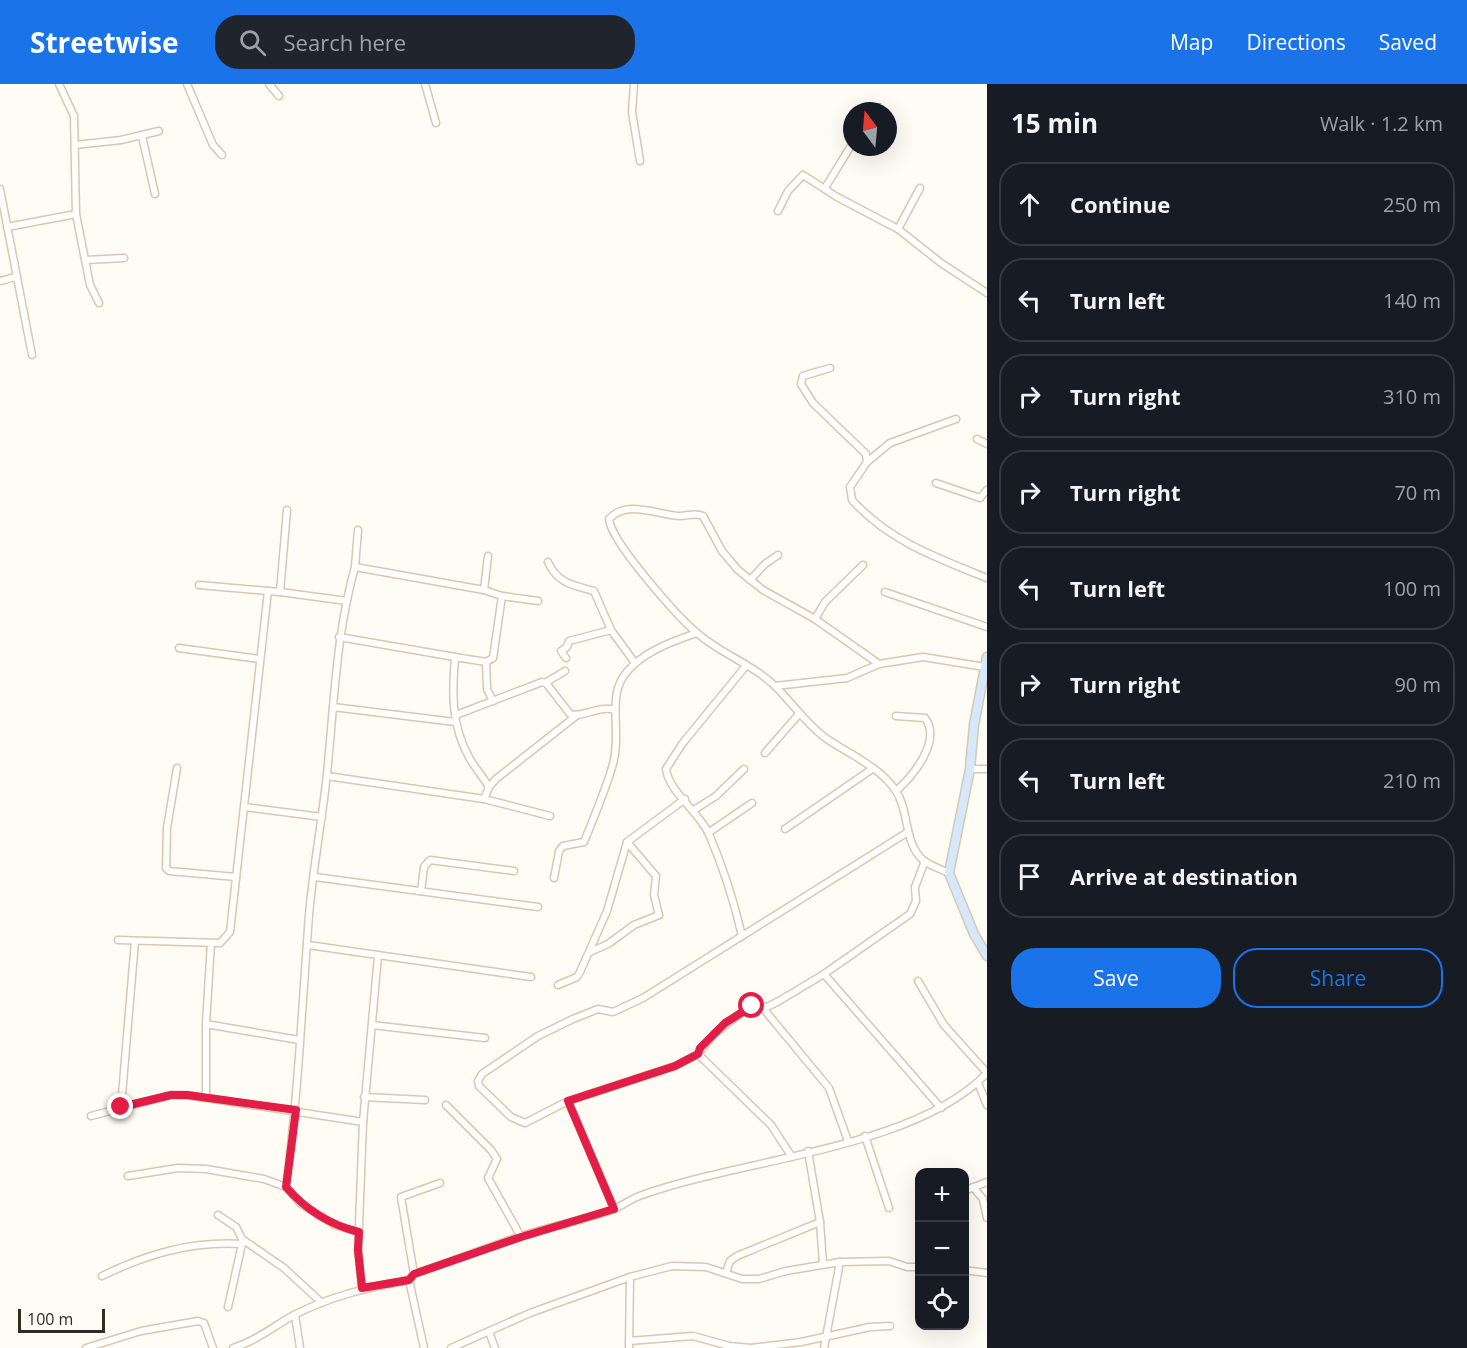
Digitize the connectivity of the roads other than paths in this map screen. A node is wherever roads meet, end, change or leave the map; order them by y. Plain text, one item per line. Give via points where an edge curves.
1 (59, 84) edge
2 (187, 84) edge
3 (269, 84) edge
4 (425, 84) edge
5 (634, 84) edge
6 (279, 96) dead end
7 (436, 123) dead end
8 (159, 130) dead end
9 (142, 136) junction
10 (75, 145) junction
11 (222, 155) dead end
12 (845, 156) edge
13 (640, 161) dead end
14 (825, 188) junction
15 (920, 188) dead end
16 (0, 189) edge
17 (154, 194) dead end
18 (778, 211) dead end
19 (76, 213) junction
20 (7, 227) junction
21 (898, 229) junction
22 (124, 258) dead end
23 (86, 260) junction
24 (16, 277) junction
25 (0, 281) edge
26 (987, 293) edge
27 (99, 303) dead end
28 (32, 355) dead end
29 (830, 368) dead end
30 (956, 419) dead end
31 (977, 439) dead end
32 (987, 444) edge
33 (867, 462) junction
34 (936, 483) dead end
35 (987, 490) edge
36 (287, 510) dead end
37 (358, 530) dead end
38 (778, 555) dead end
39 (488, 556) dead end
40 (548, 562) dead end
41 (863, 565) dead end
42 (355, 567) junction
43 (987, 578) edge
44 (750, 580) junction
45 (199, 585) dead end
46 (484, 590) junction
47 (268, 591) junction
48 (280, 591) junction
49 (885, 592) dead end
50 (502, 596) junction
51 (347, 601) junction
52 (538, 602) dead end
53 (815, 620) junction
54 (987, 627) edge
55 (611, 630) junction
56 (697, 633) junction
57 (339, 637) junction
58 (179, 648) dead end
59 (455, 657) junction
60 (987, 657) edge
61 (259, 658) junction
62 (566, 658) dead end
63 (486, 662) junction
64 (635, 663) junction
65 (879, 664) junction
66 (746, 667) junction
67 (985, 667) junction
68 (565, 671) dead end
69 (545, 683) junction
70 (775, 686) junction
71 (493, 701) junction
72 (333, 707) junction
73 (615, 710) junction
74 (799, 714) junction
75 (576, 716) junction
76 (896, 716) dead end
77 (455, 719) junction
78 (765, 753) dead end
79 (177, 768) dead end
80 (744, 769) dead end
81 (872, 769) junction
82 (970, 769) junction
83 (987, 769) edge
84 (327, 776) junction
85 (489, 787) junction
86 (896, 791) junction
87 (484, 799) junction
88 (685, 799) junction
89 (752, 802) dead end
90 (245, 807) junction
91 (694, 810) junction
92 (550, 816) dead end
93 (322, 817) junction
94 (785, 829) dead end
95 (908, 832) junction
96 (708, 833) junction
97 (627, 842) junction
98 (925, 861) junction
99 (514, 870) dead end
100 (949, 873) junction
101 (236, 877) junction
102 (315, 877) junction
103 (554, 878) dead end
104 (421, 891) junction
105 (538, 907) dead end
106 (742, 936) junction
107 (118, 940) dead end
108 (135, 941) junction
109 (211, 943) junction
110 (308, 945) junction
111 (590, 952) junction
112 (378, 956) junction
113 (987, 956) edge
114 (824, 974) junction
115 (531, 977) dead end
116 (918, 981) dead end
117 (558, 985) dead end
118 (762, 1007) junction
119 (206, 1024) junction
120 (372, 1025) junction
121 (484, 1038) dead end
122 (299, 1040) junction
123 (698, 1054) junction
124 (987, 1073) edge
125 (978, 1083) junction
126 (206, 1096) junction
127 (364, 1097) junction
128 (425, 1100) dead end
129 (568, 1101) junction
130 (446, 1105) dead end
131 (987, 1105) edge
132 (121, 1107) junction
133 (941, 1108) junction
134 (296, 1110) junction
135 (92, 1116) dead end
136 (363, 1122) junction
137 (865, 1136) junction
138 (848, 1141) junction
139 (808, 1151) junction
140 (792, 1157) junction
141 (128, 1176) dead end
142 (987, 1182) edge
143 (440, 1183) dead end
144 (286, 1187) junction
145 (973, 1187) junction
146 (969, 1189) edge
147 (889, 1208) dead end
148 (614, 1209) junction
149 (218, 1215) dead end
150 (987, 1218) edge
151 (820, 1222) junction
152 (359, 1232) junction
153 (521, 1237) junction
154 (242, 1242) junction
155 (840, 1262) junction
156 (823, 1264) junction
157 (915, 1267) edge
158 (969, 1271) edge
159 (726, 1273) junction
160 (987, 1273) edge
161 (414, 1274) junction
162 (102, 1276) dead end
163 (630, 1277) junction
164 (409, 1280) junction
165 (362, 1288) junction
166 (322, 1303) junction
167 (228, 1307) dead end
168 (295, 1315) junction
169 (890, 1326) dead end
170 (489, 1332) junction
171 (825, 1338) junction
172 (629, 1345) edge
173 (86, 1347) edge
174 (213, 1348) edge
175 (233, 1348) edge
176 (300, 1348) edge
177 (424, 1348) edge
178 (451, 1348) edge
179 (495, 1348) edge
180 (824, 1348) edge

1 - 10 street via 74,116
2 - 11 street via 213,145
3 - 6 street
4 - 7 street
5 - 13 street via 632,112
8 - 9 street
9 - 10 street
9 - 17 street
10 - 19 street
12 - 14 street
14 - 18 street via 800,176
14 - 21 street
15 - 21 street
16 - 20 street
19 - 20 street
19 - 23 street
20 - 24 street
21 - 26 street via 940,263
22 - 23 street
23 - 27 street via 90,285
24 - 25 street
24 - 28 street
29 - 33 street via 803,376 804,392 862,448
30 - 33 street via 890,443
31 - 32 street
33 - 43 street via 850,487 852,500 860,510 913,548
34 - 35 street via 980,498
36 - 48 street
37 - 42 street
38 - 44 street
39 - 46 street
40 - 55 street via 563,583 594,591
41 - 53 street via 825,602
42 - 46 street
42 - 51 street
44 - 53 street
44 - 56 street via 722,551 703,516 634,508 612,515 609,524 616,537
45 - 47 street
46 - 50 street
47 - 48 street
47 - 61 street
48 - 51 street
49 - 54 street
50 - 52 street
50 - 63 street via 493,658
51 - 57 street
53 - 65 street
55 - 62 street via 569,641 561,651
55 - 64 street
56 - 64 street via 661,647
56 - 66 street
57 - 59 street
57 - 72 street
58 - 61 street
59 - 63 street
59 - 77 street
60 - 67 street
61 - 90 street
63 - 71 street via 487,689
64 - 73 street via 621,682
65 - 67 street via 923,657
65 - 70 street via 846,678
66 - 70 street
66 - 88 street via 666,769 672,786
67 - 82 street
68 - 69 street
69 - 71 street
69 - 75 street via 564,708
70 - 74 street
71 - 77 street
72 - 77 street
72 - 84 street
73 - 75 street via 594,709
73 - 103 street via 613,762 584,842 563,846
74 - 78 street
74 - 81 street via 825,738
75 - 85 street
76 - 86 street via 925,718 929,727 921,764
77 - 85 street via 470,758
79 - 101 street via 167,828 166,868 169,872
80 - 91 street via 716,796
81 - 86 street
81 - 94 street
82 - 83 street
82 - 100 street
84 - 87 street
84 - 93 street
85 - 87 street
86 - 95 street
87 - 92 street
88 - 91 street
88 - 97 street
89 - 96 street
90 - 93 street
90 - 101 street
91 - 96 street
93 - 102 street
95 - 98 street via 916,852
95 - 106 street
96 - 106 street via 733,898
97 - 111 street
97 - 111 street via 656,876 654,895 659,915
98 - 100 street
98 - 114 street via 915,887 915,909
99 - 104 street via 429,860 424,867
100 - 113 street via 969,924
101 - 109 street via 230,932 224,941
102 - 104 street
102 - 110 street
104 - 105 street
106 - 129 street via 623,1009 591,1010 538,1036 482,1074 478,1081 519,1122 530,1122
107 - 108 street
108 - 109 street
108 - 132 street
109 - 119 street
110 - 112 street
110 - 122 street
111 - 117 street via 577,977
112 - 115 street
112 - 120 street
114 - 118 street
114 - 133 street
116 - 124 street via 944,1025
118 - 123 street via 752,1006 725,1023
118 - 138 street via 829,1088
119 - 122 street
119 - 126 street
120 - 121 street
120 - 127 street
122 - 134 street
123 - 129 street via 675,1066
123 - 140 street via 771,1125
124 - 125 street
125 - 131 street
125 - 133 street
126 - 132 street via 171,1095
126 - 134 street
127 - 128 street
127 - 136 street
129 - 148 street
130 - 153 street via 491,1150 496,1159 488,1178
132 - 135 street
133 - 137 street
134 - 136 street
134 - 144 street
136 - 152 street
137 - 138 street
137 - 147 street
138 - 139 street
139 - 140 street
139 - 151 street
140 - 148 street via 641,1195
141 - 144 street via 178,1168 206,1169
142 - 145 street
143 - 161 street via 400,1197
144 - 152 street via 301,1204 335,1225
145 - 146 street
145 - 150 street via 983,1199
148 - 153 street
149 - 154 street via 236,1227
151 - 156 street
151 - 159 street via 737,1256 730,1261
152 - 165 street
153 - 161 street
154 - 162 street via 184,1246
154 - 166 street via 284,1268
154 - 167 street
155 - 156 street
155 - 157 street via 889,1261
155 - 171 street
156 - 159 street via 759,1279 742,1279
158 - 160 street
159 - 163 street via 672,1266
161 - 164 street
163 - 170 street
163 - 172 street
164 - 165 street
164 - 177 street
165 - 166 street
166 - 168 street
168 - 175 street
168 - 176 street
169 - 171 street
170 - 178 street
170 - 179 street
171 - 172 street via 742,1348 693,1336
171 - 180 street
173 - 174 street via 141,1330 198,1321 204,1323

